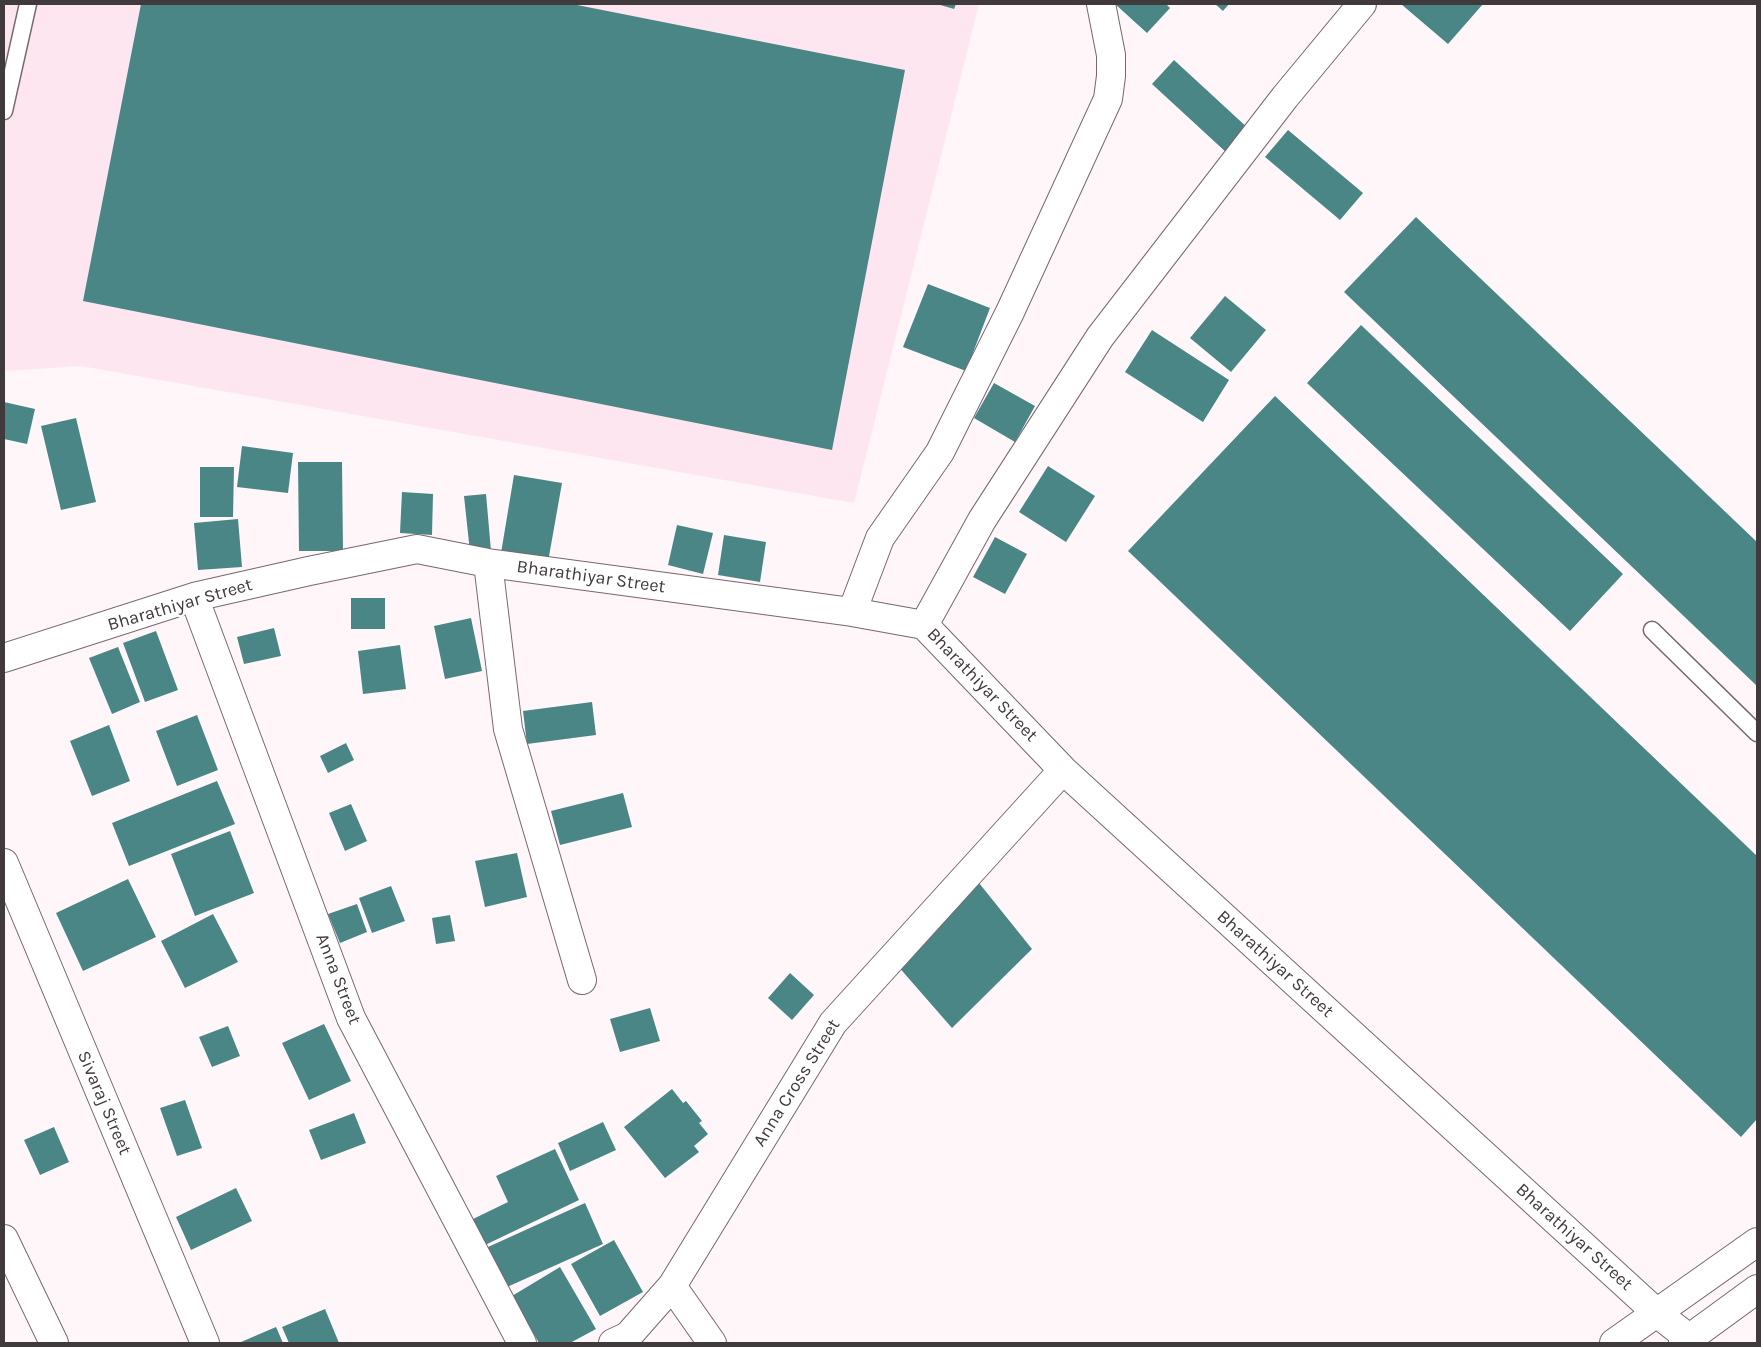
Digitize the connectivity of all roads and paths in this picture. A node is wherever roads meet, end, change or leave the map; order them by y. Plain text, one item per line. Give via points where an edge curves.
1 (28, 4) edge
2 (1101, 4) edge
3 (1362, 4) edge
4 (4, 111) edge
5 (488, 563) junction
6 (194, 597) junction
7 (852, 612) junction
8 (924, 625) junction
9 (1652, 630) dead end
10 (4, 658) edge
11 (1757, 733) edge
12 (1063, 770) junction
13 (4, 863) edge
14 (582, 980) dead end
15 (4, 1239) edge
16 (1757, 1242) edge
17 (672, 1286) junction
18 (1757, 1289) edge
19 (1658, 1314) junction
20 (1687, 1341) edge
21 (54, 1343) edge
22 (205, 1343) edge
23 (522, 1343) edge
24 (613, 1343) edge
25 (712, 1343) edge
26 (1614, 1343) edge

1 - 4 lane
2 - 7 street via 1111,55 1108,98 1010,312 940,452 880,538
3 - 8 street via 1285,97 1100,337 982,520
5 - 6 street, Bharathiyar Street via 417,549
5 - 7 street, Bharathiyar Street
5 - 14 street via 508,729
6 - 10 street, Bharathiyar Street
6 - 23 street, Anna Street via 351,1018
7 - 8 street, Bharathiyar Street
8 - 12 street, Bharathiyar Street
9 - 11 lane
12 - 17 street, Anna Cross Street via 832,1023
12 - 19 street, Bharathiyar Street
13 - 22 street, Sivaraj Street
15 - 21 street
16 - 19 street
17 - 24 street, Anna Cross Street via 628,1336
17 - 25 street
18 - 20 street
19 - 20 street, Bharathiyar Street
19 - 26 street

